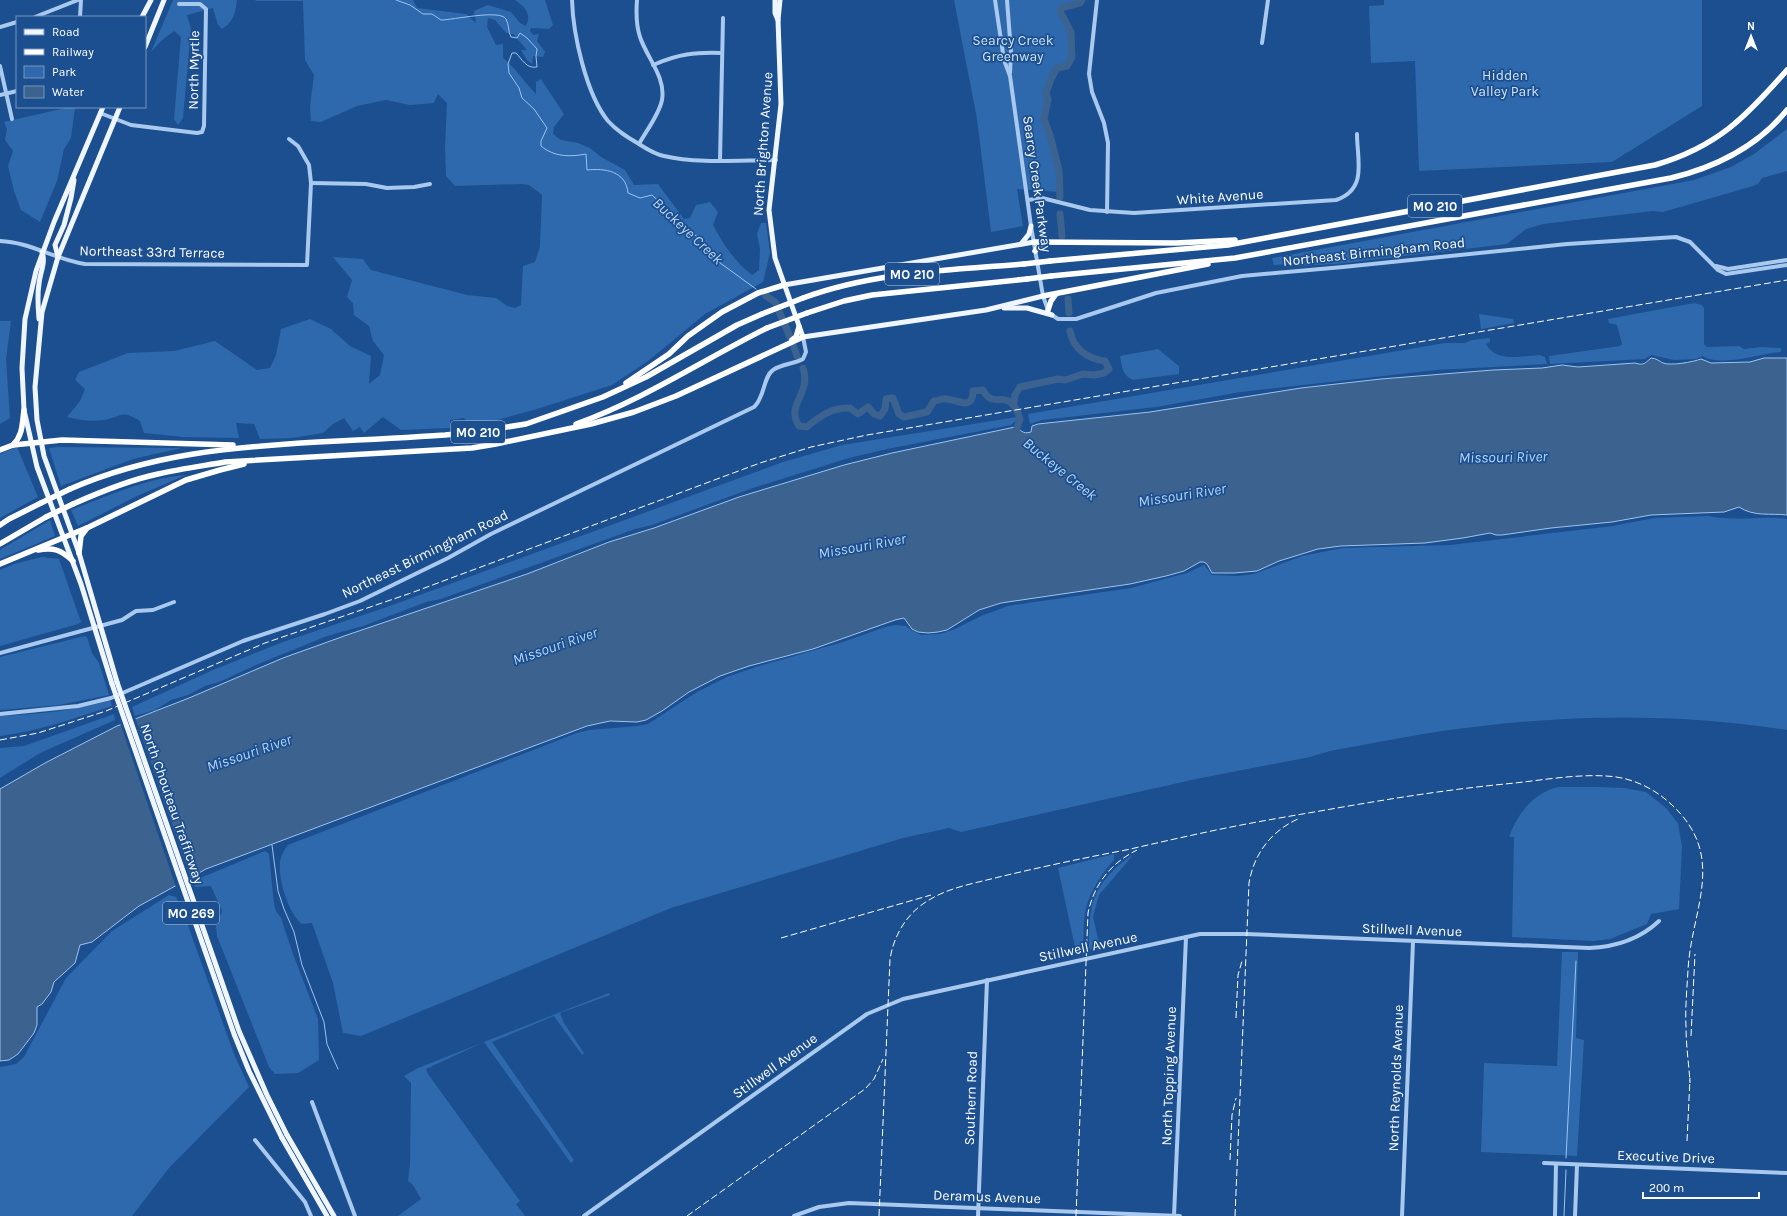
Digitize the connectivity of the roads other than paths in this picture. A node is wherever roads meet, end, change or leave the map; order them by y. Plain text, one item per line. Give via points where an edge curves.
1 (80, 0) edge
2 (151, 0) edge
3 (164, 0) edge
4 (572, 0) edge
5 (637, 0) edge
6 (775, 0) edge
7 (780, 0) edge
8 (995, 0) edge
9 (1007, 0) edge
10 (1097, 0) edge
11 (1268, 0) edge
12 (179, 4) dead end
13 (38, 16) edge
14 (80, 16) edge
15 (143, 16) edge
16 (723, 18) dead end
17 (778, 20) junction
18 (16, 22) edge
19 (0, 27) edge
20 (1262, 43) dead end
21 (146, 45) edge
22 (722, 53) junction
23 (653, 65) junction
24 (0, 66) edge
25 (1787, 70) edge
26 (1010, 76) junction
27 (16, 91) edge
28 (7, 93) junction
29 (0, 95) edge
30 (102, 108) edge
31 (120, 108) edge
32 (1787, 110) edge
33 (100, 113) junction
34 (12, 119) dead end
35 (115, 119) junction
36 (1357, 134) dead end
37 (289, 139) dead end
38 (639, 144) junction
39 (720, 160) junction
40 (776, 160) junction
41 (75, 173) junction
42 (311, 183) junction
43 (430, 184) dead end
44 (1028, 200) junction
45 (1107, 212) junction
46 (1031, 226) junction
47 (1263, 238) junction
48 (0, 241) edge
49 (1048, 241) junction
50 (1034, 242) junction
51 (1021, 244) junction
52 (42, 251) junction
53 (1035, 251) junction
54 (58, 257) junction
55 (1787, 260) edge
56 (1214, 261) junction
57 (1787, 265) edge
58 (1715, 266) junction
59 (784, 285) junction
60 (1056, 294) junction
61 (1043, 296) junction
62 (997, 308) junction
63 (1048, 310) junction
64 (1052, 315) junction
65 (40, 326) junction
66 (799, 327) junction
67 (803, 337) junction
68 (791, 342) junction
69 (603, 397) junction
70 (24, 410) junction
71 (561, 430) junction
72 (40, 441) junction
73 (31, 442) junction
74 (13, 445) junction
75 (256, 446) junction
76 (0, 450) edge
77 (259, 461) junction
78 (0, 526) edge
79 (89, 527) junction
80 (72, 533) junction
81 (63, 536) junction
82 (0, 544) edge
83 (30, 551) junction
84 (79, 553) junction
85 (73, 561) junction
86 (0, 564) edge
87 (174, 602) dead end
88 (101, 625) junction
89 (94, 627) junction
90 (0, 653) edge
91 (114, 683) junction
92 (0, 714) edge
93 (1659, 921) dead end
94 (1186, 937) junction
95 (1413, 942) junction
96 (987, 980) junction
97 (312, 1102) dead end
98 (255, 1140) dead end
99 (1544, 1163) dead end
100 (1556, 1164) junction
101 (1577, 1164) junction
102 (1787, 1173) edge
103 (978, 1208) junction
104 (311, 1216) edge
105 (327, 1216) edge
106 (334, 1216) edge
107 (355, 1216) edge
108 (584, 1216) edge
109 (794, 1216) edge
110 (978, 1216) edge
111 (1174, 1216) edge
112 (1180, 1216) edge
113 (1402, 1216) edge
114 (1555, 1216) edge
115 (1575, 1216) edge

1 - 13 street
1 - 14 street
2 - 15 main road
3 - 21 main road
4 - 38 street via 579,47 593,97 614,128
5 - 23 street via 640,36
6 - 17 main road, North Brighton Avenue
7 - 17 main road, North Brighton Avenue
8 - 26 street, Searcy Creek Parkway via 1004,60
9 - 26 street, Searcy Creek Parkway
10 - 45 street via 1089,74 1108,144
11 - 20 street
12 - 35 street, North Myrtle via 200,4 206,9 202,132 131,125
16 - 22 street
17 - 40 main road, North Brighton Avenue via 781,91
18 - 19 street
22 - 23 street via 688,53
22 - 39 street
23 - 38 street via 662,84 662,101
24 - 28 street
25 - 47 highway, MO 210 via 1737,123 1708,143 1668,160 1641,168
26 - 44 street, Searcy Creek Parkway
27 - 28 street
28 - 29 street
28 - 34 street
30 - 33 main road
31 - 35 main road
32 - 56 highway, MO 210 via 1759,138 1739,152 1715,165 1688,174
33 - 35 street
33 - 41 main road
35 - 54 main road
36 - 45 street, White Avenue via 1359,178 1349,194 1336,200 1156,212
37 - 42 street via 305,154
38 - 39 street via 654,153 673,158
39 - 40 street
40 - 59 main road, North Brighton Avenue via 769,210 775,258
41 - 52 main road, North Chouteau Trafficway
41 - 54 main road via 64,225 55,246
42 - 43 street via 366,184 387,188
42 - 54 street, Northeast 33rd Terrace via 307,265 85,264
44 - 45 street, White Avenue via 1042,198
44 - 46 street, Searcy Creek Parkway
46 - 50 street, Searcy Creek Parkway
46 - 51 main road via 1029,234
47 - 49 highway via 1176,243
47 - 69 highway, MO 210, bridge via 1193,249 901,275 853,284 803,298 737,325 646,377
48 - 52 street, Northeast 33rd Terrace via 20,243
49 - 50 highway
49 - 53 highway
50 - 51 main road
50 - 53 street, Searcy Creek Parkway
51 - 59 main road
52 - 54 street, Northeast 33rd Terrace
52 - 65 main road via 44,260 37,306
52 - 70 main road, North Chouteau Trafficway via 25,319 22,353
53 - 61 street, Searcy Creek Parkway
54 - 65 main road via 45,298
55 - 58 street via 1728,269
56 - 60 highway via 1202,266
56 - 71 highway, MO 210, bridge via 872,295 844,301 767,328 627,404
57 - 58 street, Northeast Birmingham Road via 1726,274
58 - 64 street, Northeast Birmingham Road via 1690,242 1676,237 1567,244 1242,276 1156,293 1076,319 1063,320
59 - 66 main road, North Brighton Avenue
59 - 69 highway via 758,293 722,312 646,371
60 - 61 highway
60 - 63 highway
61 - 62 main road
61 - 63 street
62 - 64 main road via 1028,308
62 - 67 main road
63 - 64 street
65 - 72 main road, North Chouteau Trafficway via 36,374
66 - 67 main road, North Brighton Avenue
66 - 68 highway via 796,337
67 - 68 highway
67 - 92 street, Northeast Birmingham Road via 806,352 803,359 771,372 762,396 754,407 491,534 366,598 243,641 111,698 78,706
68 - 71 highway via 651,406 616,418
69 - 75 highway, MO 210 via 526,424 476,432
70 - 73 main road, North Chouteau Trafficway
70 - 74 highway via 22,431
71 - 77 highway, MO 210 via 472,448
72 - 73 highway
72 - 75 highway
72 - 80 main road, North Chouteau Trafficway
73 - 74 highway
73 - 81 main road, North Chouteau Trafficway via 37,467
74 - 76 highway
75 - 78 highway, MO 210, bridge via 184,454 98,477 41,502
77 - 79 highway via 186,480
77 - 82 highway, MO 210, bridge via 225,462 156,474 73,504
79 - 80 highway
79 - 84 highway via 81,536
80 - 81 highway
80 - 84 main road, North Chouteau Trafficway
81 - 83 highway
81 - 85 main road, North Chouteau Trafficway
83 - 85 highway via 56,548
83 - 86 highway
84 - 88 main road, North Chouteau Trafficway
85 - 89 main road, North Chouteau Trafficway
87 - 88 street via 153,610 136,611 122,620
88 - 89 street
88 - 91 main road, North Chouteau Trafficway / MO 269
89 - 90 street
89 - 91 main road, North Chouteau Trafficway / MO 269
91 - 105 main road, North Chouteau Trafficway / MO 269, bridge via 234,1034 282,1138
91 - 106 main road, North Chouteau Trafficway / MO 269, bridge via 229,1004 287,1135
93 - 95 street, Stillwell Avenue via 1653,927 1622,943 1604,947
94 - 95 street, Stillwell Avenue via 1212,933
94 - 96 street, Stillwell Avenue
94 - 111 street, North Topping Avenue
95 - 113 street, North Reynolds Avenue
96 - 103 street, Southern Road
96 - 108 street, Stillwell Avenue via 903,999 867,1014
97 - 107 street
98 - 104 street via 305,1202
99 - 100 street, Executive Drive
100 - 101 street, Executive Drive
100 - 114 street
101 - 102 street, Executive Drive
101 - 115 street
103 - 109 street, Deramus Avenue via 845,1203 819,1207
103 - 110 street, Southern Road
103 - 111 street, Deramus Avenue
111 - 112 street, Deramus Avenue

